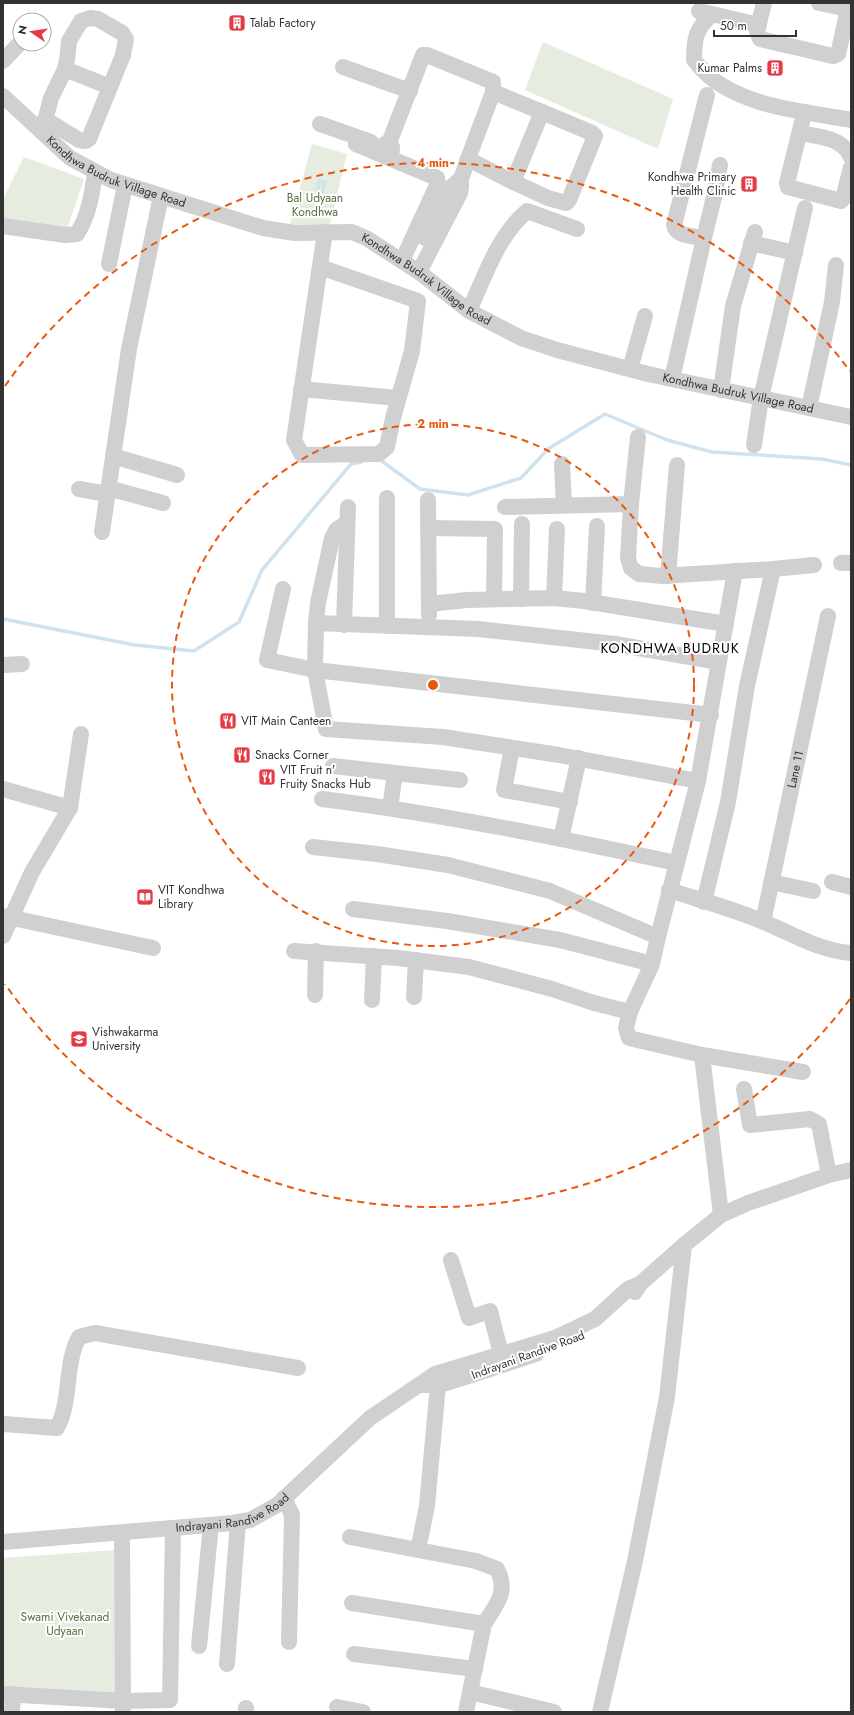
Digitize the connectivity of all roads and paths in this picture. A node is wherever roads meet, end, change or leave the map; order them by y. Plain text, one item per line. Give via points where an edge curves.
1 (764, 3) edge
2 (819, 3) edge
3 (850, 10) edge
4 (759, 24) junction
5 (12, 51) edge
6 (3, 61) edge
7 (343, 67) dead end
8 (65, 70) junction
9 (110, 87) junction
10 (410, 91) junction
11 (493, 92) junction
12 (706, 95) dead end
13 (3, 96) edge
14 (542, 112) junction
15 (851, 120) edge
16 (320, 124) dead end
17 (799, 125) junction
18 (43, 126) junction
19 (851, 130) edge
20 (356, 144) dead end
21 (387, 149) junction
22 (851, 157) edge
23 (468, 159) junction
24 (720, 165) dead end
25 (851, 167) edge
26 (95, 173) junction
27 (461, 179) junction
28 (513, 182) junction
29 (125, 185) junction
30 (161, 196) junction
31 (805, 208) dead end
32 (3, 226) edge
33 (577, 229) dead end
34 (325, 232) junction
35 (704, 238) junction
36 (795, 253) junction
37 (109, 264) dead end
38 (836, 265) dead end
39 (320, 267) junction
40 (410, 267) junction
41 (470, 311) junction
42 (645, 316) dead end
43 (630, 369) junction
44 (672, 379) junction
45 (301, 389) junction
46 (721, 390) junction
47 (398, 398) junction
48 (761, 398) junction
49 (809, 408) junction
50 (851, 417) edge
51 (638, 437) dead end
52 (754, 445) dead end
53 (113, 456) junction
54 (562, 464) dead end
55 (677, 465) dead end
56 (177, 475) dead end
57 (78, 489) dead end
58 (108, 491) junction
59 (387, 498) dead end
60 (428, 500) dead end
61 (163, 503) dead end
62 (631, 504) junction
63 (564, 506) junction
64 (348, 507) dead end
65 (504, 507) dead end
66 (347, 523) junction
67 (522, 524) dead end
68 (597, 526) dead end
69 (428, 528) junction
70 (557, 530) dead end
71 (102, 532) dead end
72 (814, 565) dead end
73 (773, 569) junction
74 (735, 572) junction
75 (668, 576) junction
76 (283, 589) dead end
77 (521, 598) junction
78 (554, 598) junction
79 (494, 599) junction
80 (594, 603) junction
81 (429, 604) junction
82 (828, 616) dead end
83 (316, 623) junction
84 (726, 624) junction
85 (344, 625) junction
86 (387, 626) junction
87 (429, 626) junction
88 (719, 662) junction
89 (22, 664) dead end
90 (3, 665) edge
91 (315, 670) junction
92 (711, 715) junction
93 (81, 734) dead end
94 (512, 748) junction
95 (579, 758) junction
96 (333, 766) dead end
97 (395, 773) junction
98 (460, 780) dead end
99 (698, 781) junction
100 (3, 790) edge
101 (322, 799) dead end
102 (570, 802) junction
103 (70, 808) junction
104 (390, 808) junction
105 (562, 839) junction
106 (313, 847) dead end
107 (676, 863) junction
108 (771, 882) junction
109 (832, 882) dead end
110 (851, 887) edge
111 (669, 890) junction
112 (813, 891) dead end
113 (704, 902) junction
114 (354, 909) dead end
115 (7, 917) edge
116 (763, 922) junction
117 (3, 936) edge
118 (658, 937) junction
119 (152, 948) dead end
120 (294, 951) dead end
121 (316, 951) junction
122 (851, 954) edge
123 (374, 956) junction
124 (416, 960) junction
125 (652, 964) junction
126 (315, 995) dead end
127 (414, 997) dead end
128 (372, 1000) dead end
129 (630, 1012) junction
130 (702, 1056) junction
131 (804, 1072) dead end
132 (744, 1089) dead end
133 (851, 1170) edge
134 (829, 1174) junction
135 (721, 1215) junction
136 (684, 1245) junction
137 (450, 1260) dead end
138 (640, 1284) junction
139 (501, 1354) junction
140 (298, 1368) dead end
141 (436, 1380) junction
142 (3, 1424) edge
143 (284, 1498) junction
144 (238, 1522) junction
145 (211, 1525) junction
146 (173, 1528) junction
147 (122, 1533) junction
148 (350, 1537) dead end
149 (3, 1542) edge
150 (418, 1550) junction
151 (352, 1603) dead end
152 (484, 1624) junction
153 (289, 1642) dead end
154 (200, 1646) dead end
155 (354, 1654) dead end
156 (227, 1664) dead end
157 (475, 1669) junction
158 (470, 1692) junction
159 (8, 1694) edge
160 (123, 1706) edge
161 (337, 1707) dead end
162 (12, 1712) edge
163 (363, 1712) edge
164 (466, 1712) edge
165 (554, 1712) edge
166 (600, 1712) edge

1 - 4 street
2 - 3 street
3 - 4 street via 838,54 833,56 760,39 757,31
4 - 15 street via 706,13 697,33 694,60 723,86 745,97
5 - 6 street
7 - 10 street
8 - 9 street
8 - 9 street via 69,41 81,21 98,19 122,33 126,39 123,55
8 - 18 street via 51,98
9 - 18 street via 92,134 85,141
10 - 11 street via 423,55 427,54 488,79 493,82
10 - 21 street
11 - 14 street
11 - 23 street
12 - 35 street via 674,225 678,232
13 - 18 street, Kondhwa Budruk Village Road
14 - 28 street
14 - 28 street via 595,136 569,200 566,203 562,202
16 - 21 street
17 - 19 street
17 - 22 street via 841,144
17 - 25 street via 788,187 841,201
18 - 26 street, Kondhwa Budruk Village Road via 70,158
20 - 21 street
21 - 27 street
21 - 40 street via 437,178 438,183
23 - 27 street
23 - 28 street
24 - 35 street
26 - 29 street, Kondhwa Budruk Village Road
26 - 32 street via 84,222 77,234 65,235
27 - 40 street via 460,193
29 - 30 street, Kondhwa Budruk Village Road
29 - 37 street
30 - 34 street, Kondhwa Budruk Village Road via 263,228 294,233
30 - 53 street via 129,349
31 - 36 street
33 - 41 street via 527,211 500,243
34 - 39 street
34 - 40 street, Kondhwa Budruk Village Road via 352,232 366,238
35 - 44 street
36 - 46 street via 753,237 734,306
36 - 48 street
38 - 49 street via 832,302
39 - 45 street
39 - 47 street via 418,301 412,351
40 - 41 street, Kondhwa Budruk Village Road
41 - 43 street, Kondhwa Budruk Village Road via 521,338
42 - 43 street
43 - 44 street, Kondhwa Budruk Village Road
44 - 46 street, Kondhwa Budruk Village Road
45 - 47 street
45 - 47 street via 294,440 302,455 379,454 387,447
46 - 48 street, Kondhwa Budruk Village Road
48 - 49 street, Kondhwa Budruk Village Road
48 - 52 street
49 - 50 street, Kondhwa Budruk Village Road
51 - 62 street
53 - 56 street
53 - 58 street
54 - 63 street
55 - 75 street
57 - 58 street
58 - 61 street
58 - 71 street
59 - 86 street
60 - 69 street
62 - 63 street
62 - 75 street via 628,558 631,568 639,574
63 - 65 street
64 - 66 street
66 - 83 street via 337,529 332,538
66 - 85 street
67 - 77 street
68 - 80 street
69 - 79 street via 495,529
69 - 81 street
70 - 78 street
72 - 73 street
73 - 74 street
73 - 113 street via 748,686 728,802
74 - 75 street
74 - 84 street
76 - 91 street via 267,660
77 - 78 street
77 - 79 street
78 - 80 street
79 - 81 street
80 - 84 street
81 - 87 street
82 - 108 street, Lane 11
83 - 85 street
83 - 91 street
84 - 88 street
85 - 86 street
86 - 87 street
87 - 88 street via 615,644
88 - 92 street
89 - 90 street
91 - 92 street
91 - 94 street via 326,729 443,737
92 - 99 street
93 - 103 street
94 - 95 street
94 - 102 street via 504,790
95 - 99 street
95 - 102 street
96 - 97 street
97 - 98 street
97 - 104 street
99 - 107 street
100 - 103 street
101 - 104 street
102 - 105 street
103 - 115 street
104 - 105 street
105 - 107 street
106 - 118 street via 448,865 550,891
107 - 111 street
108 - 112 street
108 - 116 street, Lane 11
109 - 110 street
111 - 113 street
111 - 118 street
113 - 116 street
114 - 125 street via 447,921 552,939
115 - 117 street
115 - 119 street
116 - 122 street via 806,942
118 - 125 street
120 - 121 street
121 - 123 street
121 - 126 street
123 - 124 street
123 - 128 street
124 - 127 street
124 - 129 street via 469,967
125 - 129 street
129 - 130 street via 626,1028 629,1038
130 - 131 street
130 - 135 street
132 - 134 street via 750,1125 810,1119 819,1124
133 - 134 street, Indrayani Randive Road
134 - 135 street, Indrayani Randive Road
135 - 136 street, Indrayani Randive Road
136 - 138 street, Indrayani Randive Road
136 - 166 street via 667,1397 635,1561
137 - 139 street via 469,1318 490,1311
138 - 139 street, Indrayani Randive Road via 628,1289 595,1319 555,1338
138 - 141 street, Indrayani Randive Road via 606,1321 581,1338 482,1373
139 - 141 street, Indrayani Randive Road
140 - 142 street via 95,1333 79,1337 73,1349 63,1416 57,1428
141 - 143 street, Indrayani Randive Road via 420,1384 370,1418
141 - 150 street via 426,1506
143 - 144 street, Indrayani Randive Road via 265,1513
143 - 153 street via 292,1515
144 - 145 street, Indrayani Randive Road
144 - 156 street
145 - 146 street, Indrayani Randive Road
145 - 154 street
146 - 147 street, Indrayani Randive Road
146 - 160 street via 170,1700
147 - 149 street, Indrayani Randive Road
147 - 160 street
148 - 150 street
150 - 152 street via 476,1561 497,1569 502,1578 502,1592 497,1605
151 - 152 street
152 - 157 street
155 - 157 street
157 - 158 street
158 - 164 street
158 - 165 street
159 - 160 street
159 - 162 street
161 - 163 street

